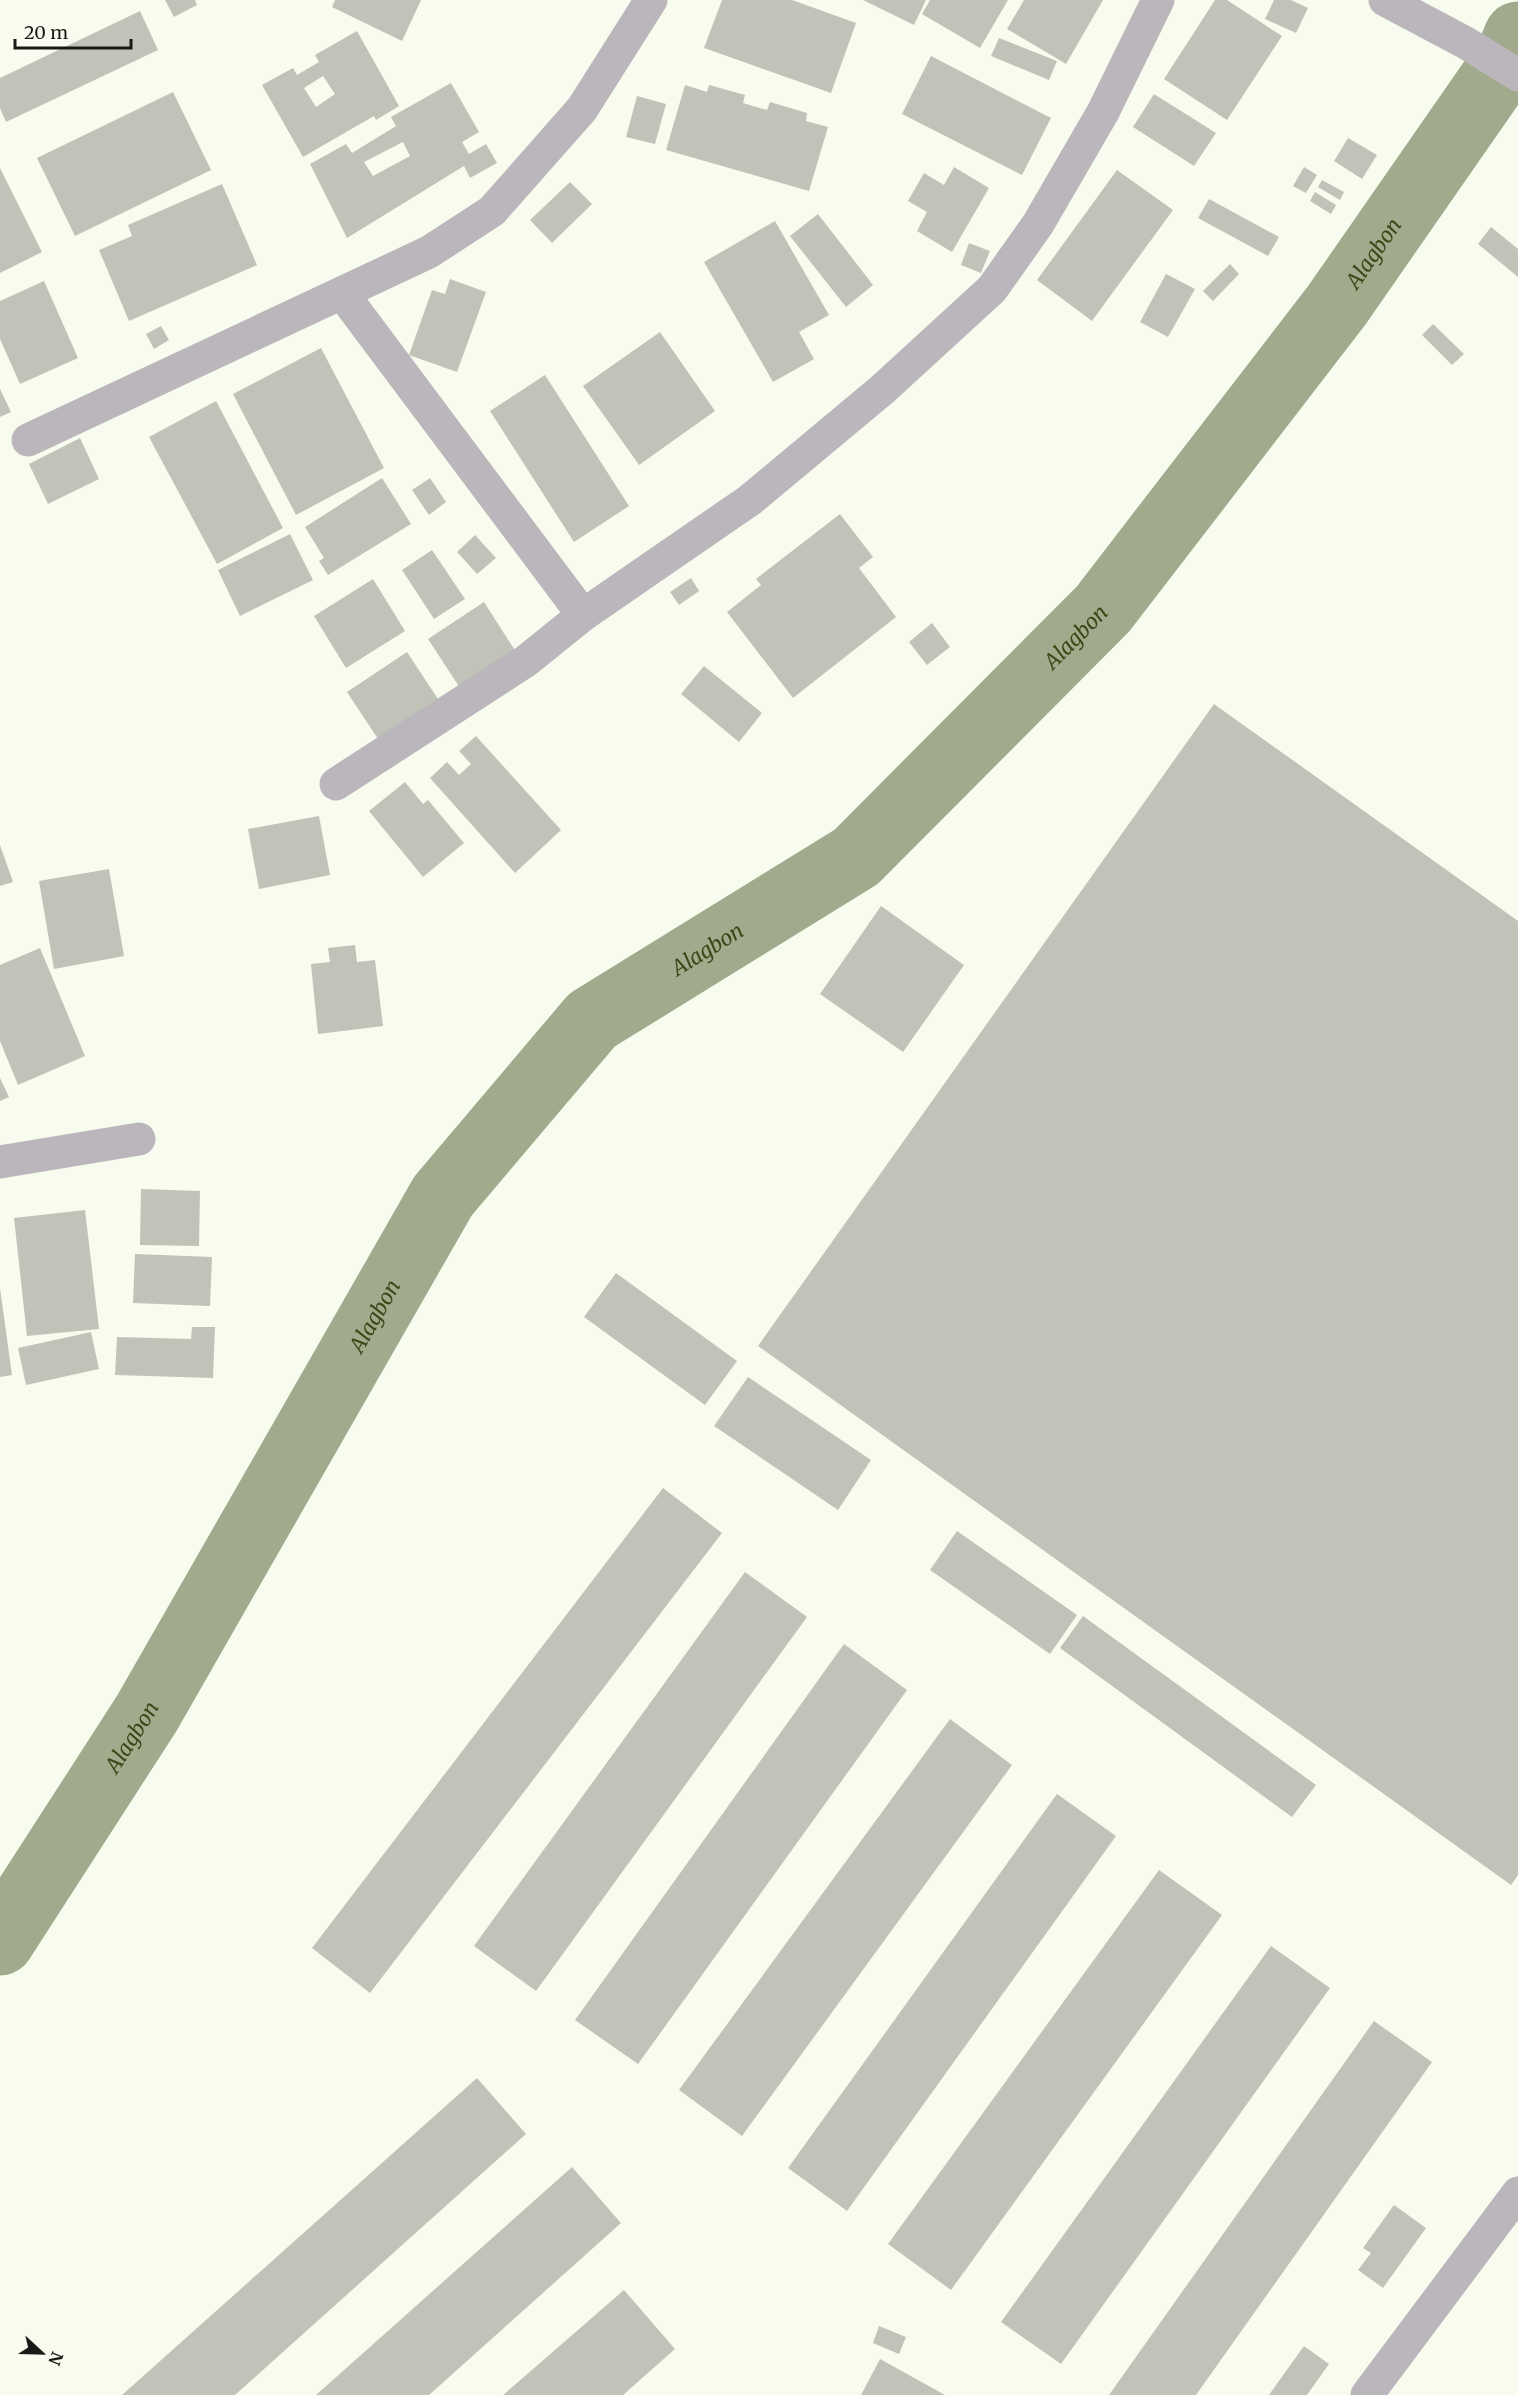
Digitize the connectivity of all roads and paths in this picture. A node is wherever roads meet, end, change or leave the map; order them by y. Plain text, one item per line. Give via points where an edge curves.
1 (651, 0) edge
2 (1158, 0) edge
3 (1385, 0) edge
4 (1518, 75) edge
5 (342, 293) junction
6 (28, 440) dead end
7 (583, 615) junction
8 (336, 784) dead end
9 (139, 1139) dead end
10 (0, 1162) edge
11 (1518, 2193) edge
12 (1366, 2395) edge

1 - 5 street via 582,109 492,211 429,252
2 - 7 street via 1097,122 1038,224 992,289 883,389 750,500
3 - 4 street
5 - 6 street
5 - 7 street
7 - 8 street via 526,662
9 - 10 street
11 - 12 street

